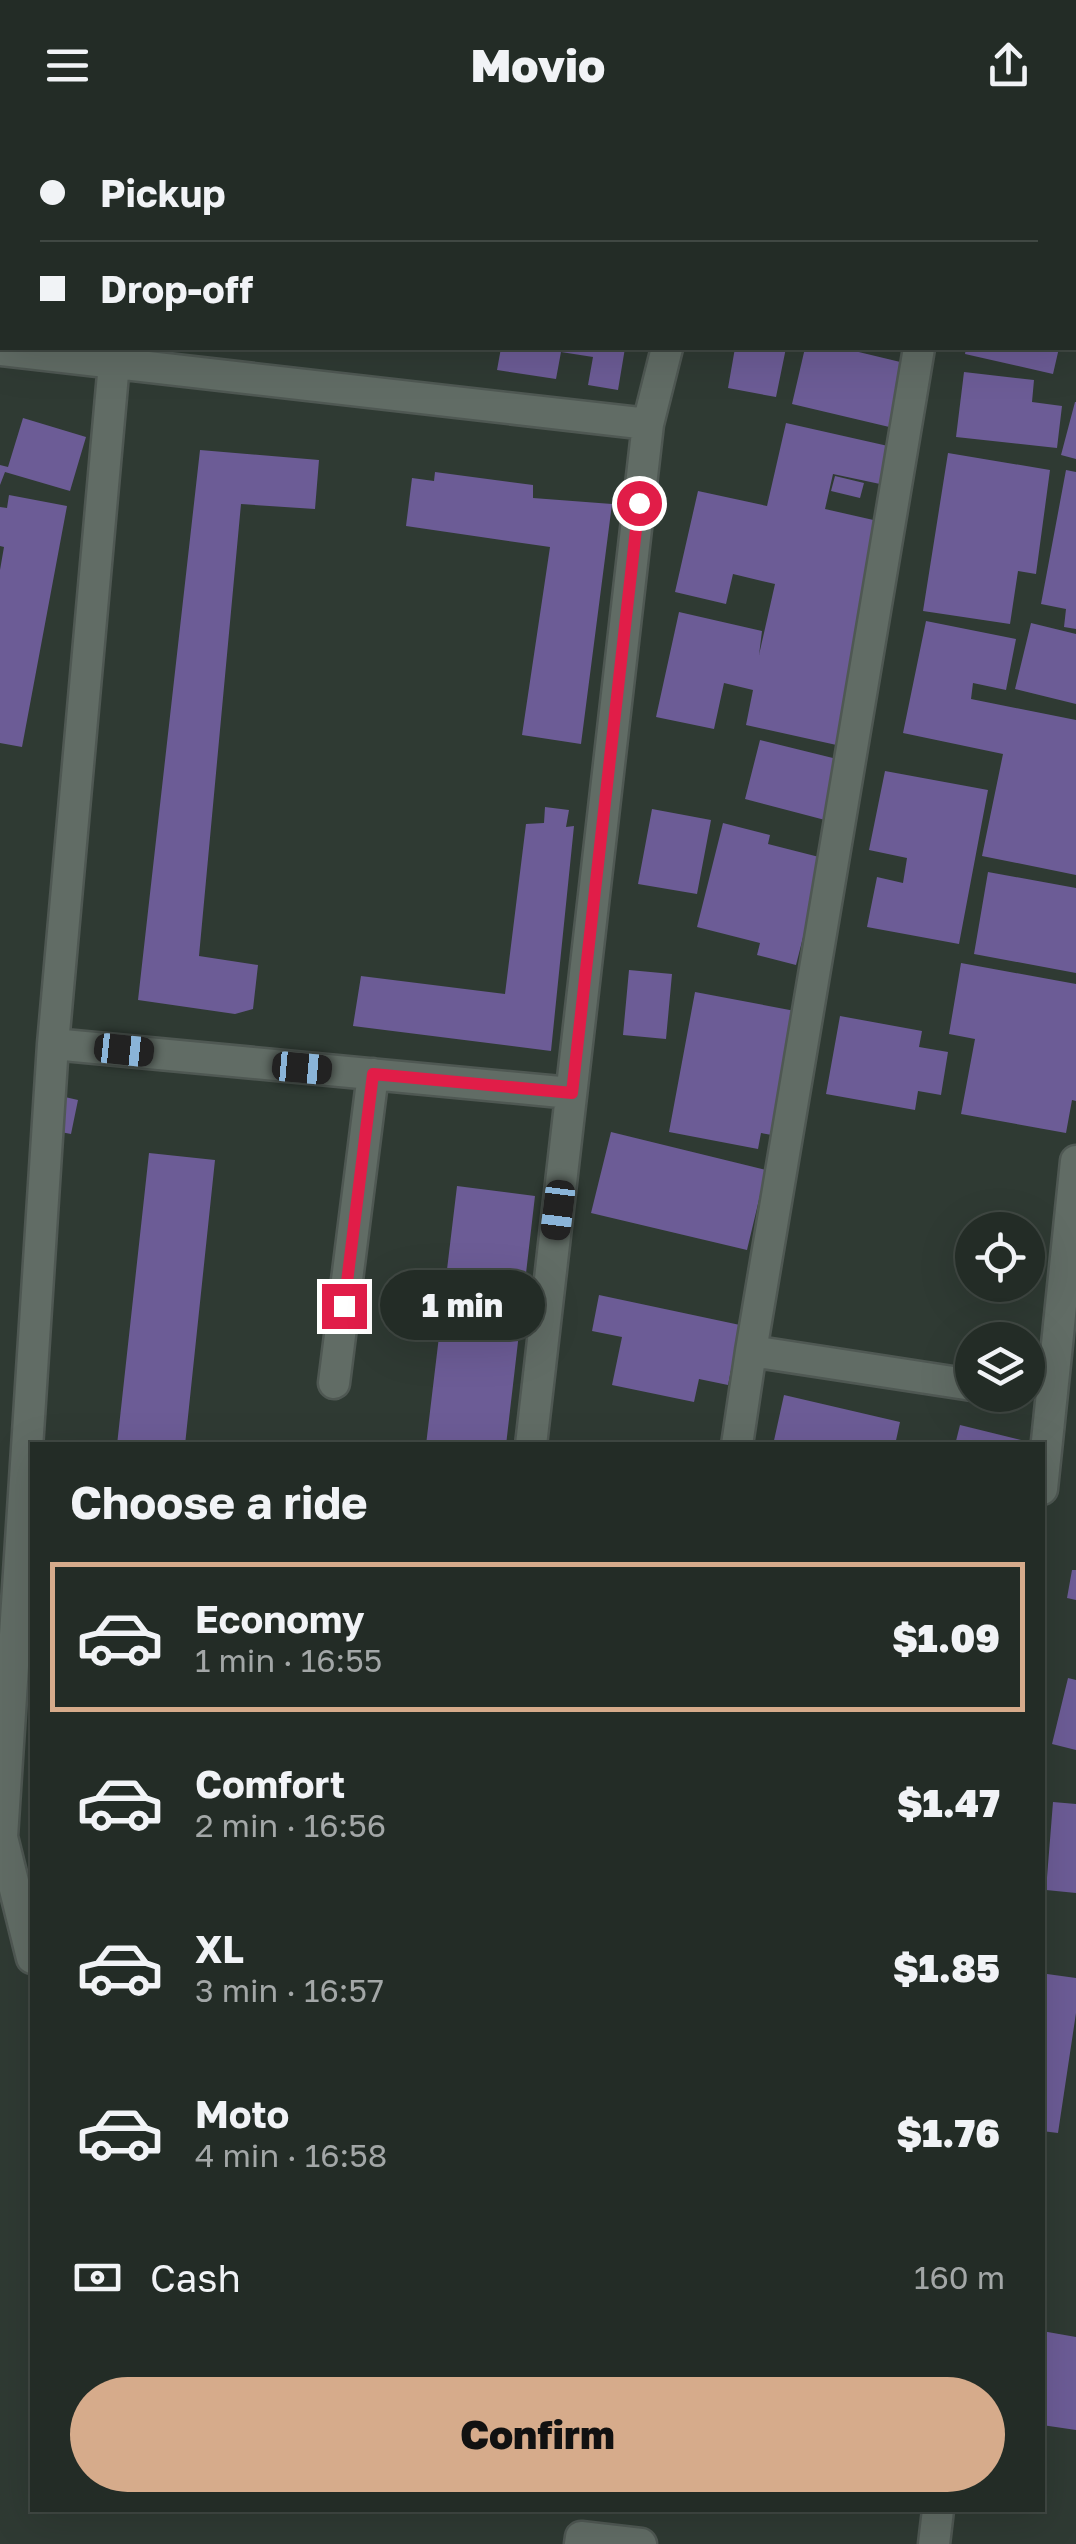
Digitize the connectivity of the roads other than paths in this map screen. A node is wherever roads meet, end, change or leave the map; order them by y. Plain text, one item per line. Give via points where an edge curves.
1 (0, 350) edge
2 (666, 350) edge
3 (919, 350) edge
4 (114, 363) junction
5 (648, 424) junction
6 (53, 1044) junction
7 (373, 1074) junction
8 (572, 1093) junction
9 (1076, 1161) edge
10 (751, 1351) junction
11 (1045, 1362) edge
12 (955, 1382) edge
13 (334, 1383) dead end
14 (1040, 1412) edge
15 (531, 1442) edge
16 (738, 1442) edge
17 (1041, 1442) edge
18 (30, 1950) edge
19 (938, 2512) edge
20 (582, 2530) edge
21 (640, 2544) edge
22 (934, 2544) edge

1 - 4 street
2 - 5 street
3 - 10 street
4 - 5 street
4 - 6 street
5 - 8 street
6 - 7 street
6 - 18 street via 2,1837
7 - 8 street
7 - 13 street
8 - 15 street
9 - 11 street
10 - 12 street
10 - 16 street
14 - 17 street
19 - 22 street
20 - 21 street

